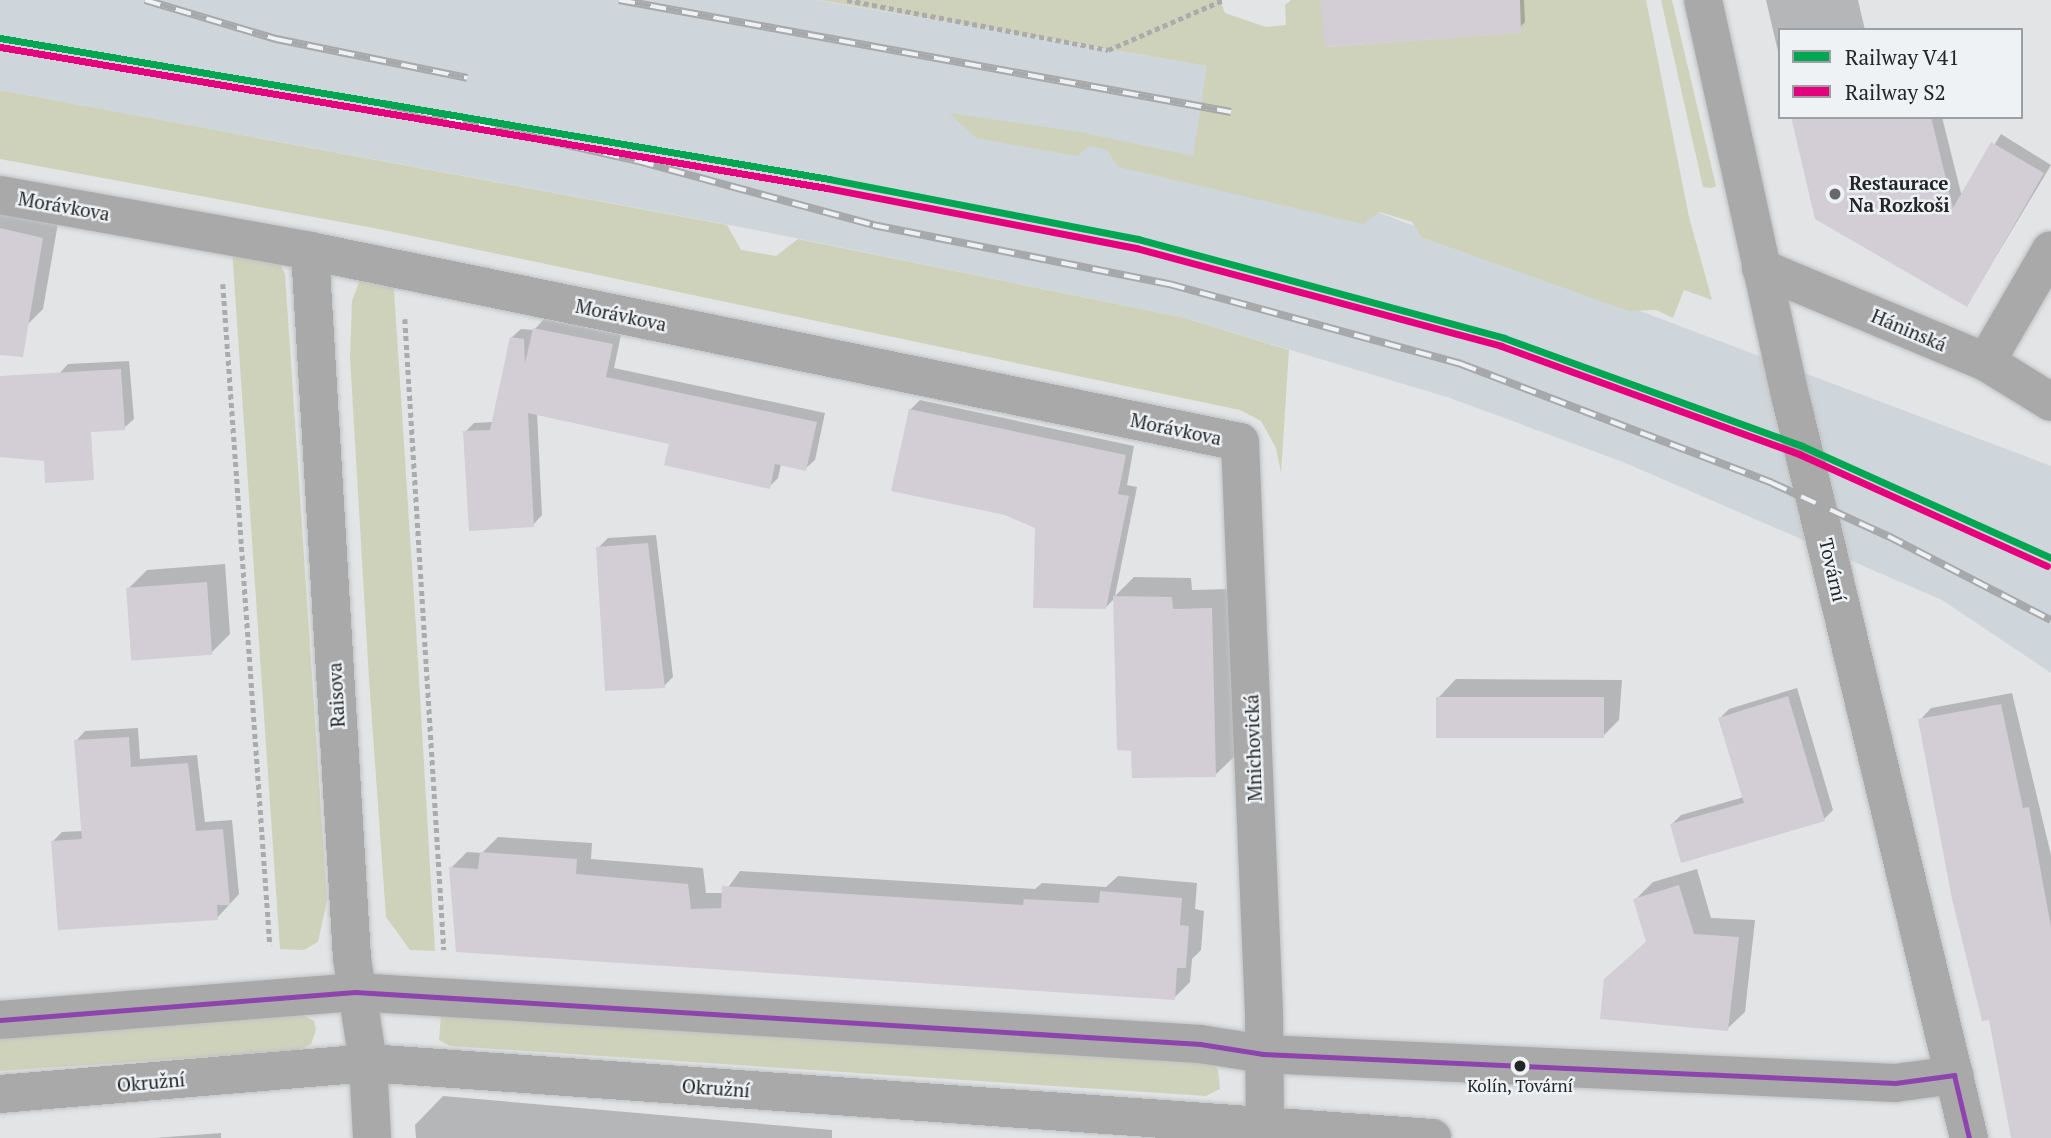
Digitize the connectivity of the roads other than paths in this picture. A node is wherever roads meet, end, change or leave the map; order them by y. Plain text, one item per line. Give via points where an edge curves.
1 (1703, 0) edge
2 (0, 195) edge
3 (2051, 250) edge
4 (310, 251) junction
5 (1761, 268) junction
6 (1986, 362) junction
7 (2051, 402) edge
8 (1240, 442) joint
9 (355, 992) junction
10 (0, 1020) edge
11 (1262, 1054) junction
12 (368, 1063) junction
13 (1954, 1075) junction
14 (0, 1094) edge
15 (1265, 1132) edge
16 (372, 1138) edge
17 (1432, 1138) edge
18 (1969, 1138) edge

1 - 5 street, Tovární
2 - 4 street, Morávkova
3 - 6 street
4 - 8 street, Morávkova
4 - 9 street, Raisova
5 - 6 street, Háninská
5 - 13 street, Tovární
6 - 7 street, Háninská
8 - 11 street, Mnichovická
9 - 10 street
9 - 11 street via 1200,1044
9 - 12 street, Raisova
11 - 13 street via 1895,1083
11 - 15 street, Mnichovická
12 - 14 street, Okružní
12 - 15 street, Okružní
12 - 16 street, Raisova
13 - 18 street, Tovární
15 - 17 street, Okružní

